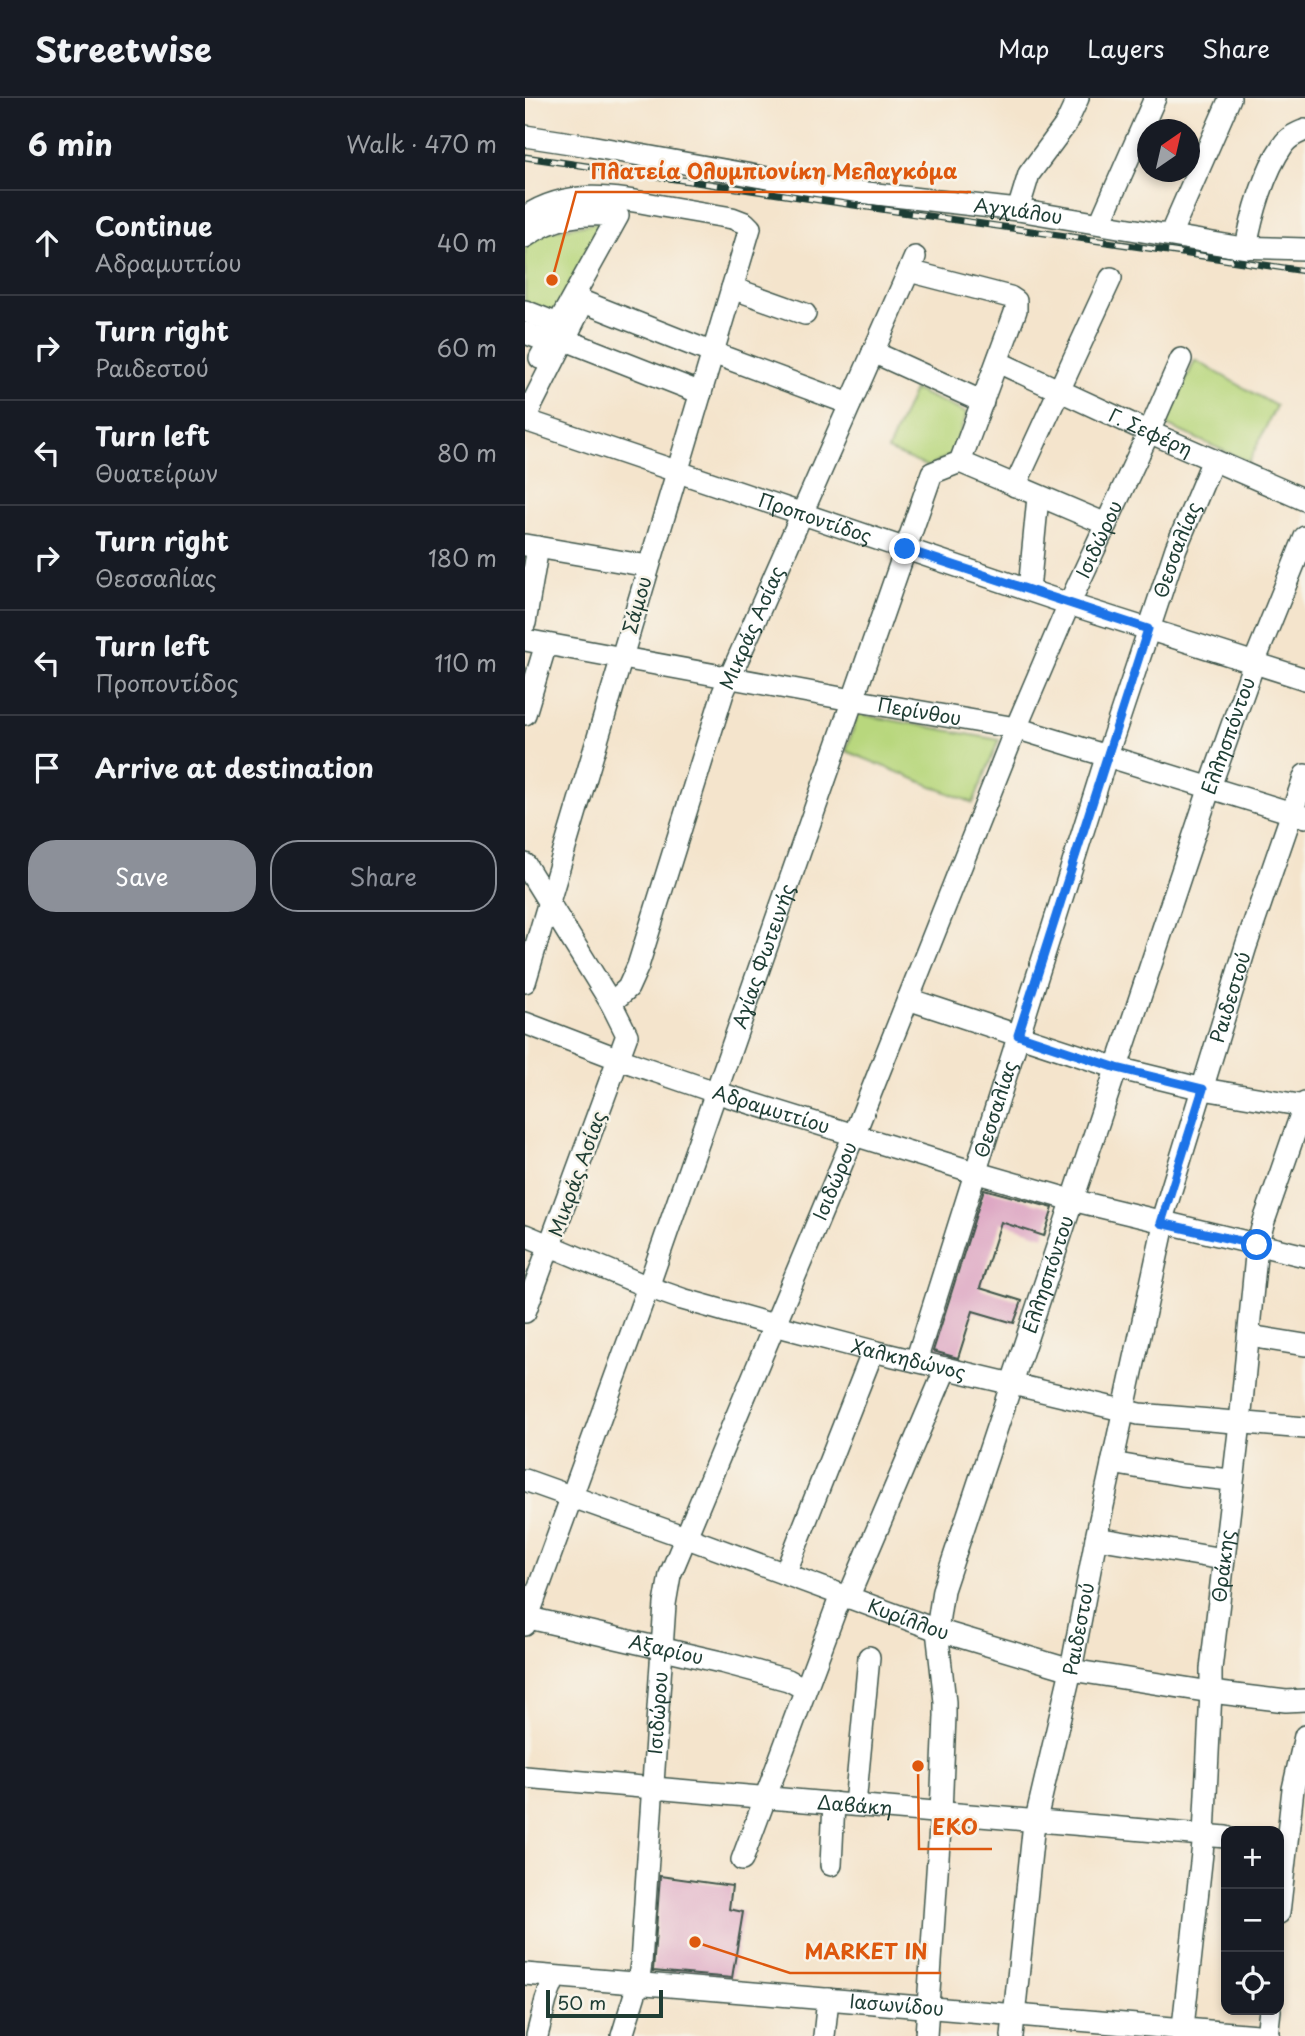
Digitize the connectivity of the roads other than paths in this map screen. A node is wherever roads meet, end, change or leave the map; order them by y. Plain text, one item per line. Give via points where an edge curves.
1 (1078, 98) edge
2 (1155, 98) edge
3 (1230, 98) edge
4 (1305, 130) edge
5 (525, 136) edge
6 (637, 201) junction
7 (1018, 210) junction
8 (525, 217) edge
9 (1100, 223) junction
10 (1170, 235) junction
11 (525, 237) edge
12 (1246, 248) junction
13 (1305, 249) edge
14 (1111, 278) dead end
15 (732, 288) junction
16 (584, 302) junction
17 (525, 311) edge
18 (805, 314) dead end
19 (525, 324) edge
20 (525, 333) edge
21 (564, 339) junction
22 (873, 352) junction
23 (713, 353) junction
24 (1181, 359) dead end
25 (998, 362) junction
26 (525, 388) edge
27 (1058, 390) junction
28 (701, 393) junction
29 (983, 402) junction
30 (850, 404) junction
31 (525, 419) edge
32 (1149, 432) junction
33 (1213, 460) junction
34 (960, 462) junction
35 (677, 470) junction
36 (1015, 486) junction
37 (1038, 497) junction
38 (1305, 500) edge
39 (803, 513) junction
40 (1106, 524) junction
41 (1305, 537) edge
42 (531, 546) edge
43 (905, 549) junction
44 (648, 566) junction
45 (1029, 590) junction
46 (1069, 604) junction
47 (525, 622) edge
48 (1148, 629) junction
49 (525, 640) edge
50 (546, 644) junction
51 (622, 657) junction
52 (1254, 663) junction
53 (729, 677) junction
54 (1305, 679) edge
55 (852, 700) junction
56 (525, 714) edge
57 (1016, 727) junction
58 (1107, 755) junction
59 (1305, 775) edge
60 (1210, 787) junction
61 (1299, 815) edge
62 (525, 864) edge
63 (549, 901) junction
64 (525, 982) edge
65 (908, 999) junction
66 (611, 1003) junction
67 (525, 1023) edge
68 (1018, 1035) junction
69 (619, 1059) junction
70 (1117, 1068) junction
71 (1203, 1089) junction
72 (715, 1092) junction
73 (1305, 1105) edge
74 (854, 1135) junction
75 (974, 1172) junction
76 (1072, 1200) junction
77 (1163, 1223) junction
78 (525, 1235) edge
79 (551, 1245) junction
80 (1257, 1245) junction
81 (1305, 1256) edge
82 (648, 1287) junction
83 (525, 1312) edge
84 (774, 1325) junction
85 (1249, 1336) junction
86 (1305, 1345) edge
87 (873, 1351) junction
88 (916, 1361) junction
89 (946, 1368) junction
90 (1011, 1384) junction
91 (1123, 1410) junction
92 (1240, 1423) junction
93 (1305, 1428) edge
94 (1112, 1463) junction
95 (525, 1480) edge
96 (1232, 1480) junction
97 (573, 1496) junction
98 (685, 1537) junction
99 (1096, 1538) junction
100 (1223, 1559) junction
101 (785, 1574) junction
102 (845, 1596) junction
103 (526, 1620) edge
104 (937, 1630) junction
105 (661, 1649) junction
106 (869, 1657) dead end
107 (1071, 1670) junction
108 (805, 1689) junction
109 (1211, 1692) junction
110 (1305, 1700) edge
111 (1305, 1736) edge
112 (525, 1777) edge
113 (652, 1788) junction
114 (765, 1798) junction
115 (834, 1803) junction
116 (855, 1805) junction
117 (941, 1813) junction
118 (1036, 1821) junction
119 (1204, 1835) junction
120 (1221, 1837) edge
121 (1290, 1842) edge
122 (742, 1860) dead end
123 (831, 1865) dead end
124 (1283, 1889) edge
125 (525, 1974) edge
126 (555, 1977) junction
127 (638, 1984) junction
128 (828, 1999) junction
129 (928, 2008) junction
130 (1270, 2015) edge
131 (1013, 2025) edge
132 (1183, 2032) edge
133 (537, 2036) edge
134 (622, 2036) edge
135 (824, 2036) edge
136 (926, 2036) edge
137 (1268, 2036) edge

1 - 7 street via 1066,124 1030,174
2 - 9 street
3 - 10 street
4 - 12 street via 1283,144 1263,185
5 - 7 street, Αγχιάλου via 823,188
6 - 8 street via 575,198 549,204
6 - 15 street, Σάμου via 745,223 750,228
6 - 16 street
7 - 9 street, Αγχιάλου
9 - 10 street, Αγχιάλου
10 - 12 street, Αγχιάλου
11 - 17 street via 575,215 618,216 558,324
12 - 13 street, Αγχιάλου
14 - 27 street
15 - 18 street
15 - 23 street, Σάμου
16 - 21 street
16 - 23 street
19 - 21 street
20 - 26 street via 549,342
21 - 28 street
21 - 31 street
22 - 25 street, Μικράς Ασίας via 912,264 1016,301
22 - 29 street
22 - 30 street, Μικράς Ασίας
23 - 28 street, Σάμου
23 - 30 street
24 - 32 street, Ισιδώρου
25 - 27 street, Γ. Σεφέρη
25 - 29 street
27 - 32 street, Γ. Σεφέρη
27 - 36 street
28 - 35 street, Σάμου
29 - 34 street
30 - 39 street, Μικράς Ασίας
31 - 35 street, Προποντίδος
32 - 33 street, Γ. Σεφέρη
32 - 40 street, Ισιδώρου
33 - 38 street, Γ. Σεφέρη
33 - 48 street, Θεσσαλίας
34 - 36 street
34 - 43 street, Αγίας Φωτεινής via 932,473
35 - 39 street, Προποντίδος
35 - 44 street, Σάμου
36 - 37 street
37 - 40 street
37 - 45 street
39 - 43 street, Προποντίδος
39 - 53 street, Μικράς Ασίας
40 - 46 street, Ισιδώρου
41 - 52 street, Ελλησπόντου
42 - 44 street
42 - 47 street
43 - 45 street, Προποντίδος
43 - 55 street, Αγίας Φωτεινής
44 - 51 street, Σάμου
45 - 46 street, Προποντίδος
46 - 48 street, Προποντίδος
46 - 57 street, Ισιδώρου
48 - 52 street, Προποντίδος
48 - 58 street, Θεσσαλίας
49 - 50 street, Περίνθου
50 - 51 street, Περίνθου
50 - 56 street
51 - 53 street, Περίνθου
51 - 63 street, Σάμου
52 - 54 street, Προποντίδος
52 - 60 street, Ελλησπόντου
53 - 55 street, Περίνθου
53 - 66 street, Μικράς Ασίας via 638,966 628,988
55 - 57 street, Περίνθου
55 - 72 street, Αγίας Φωτεινής
57 - 58 street, Περίνθου
57 - 65 street, Ισιδώρου
58 - 60 street, Περίνθου
58 - 68 street, Θεσσαλίας
59 - 61 street, Ραιδεστού
60 - 61 street, Περίνθου
60 - 70 street, Ελλησπόντου
61 - 71 street, Ραιδεστού via 1281,839
62 - 63 street
63 - 64 street, Σάμου
63 - 66 street
65 - 68 street
65 - 74 street, Ισιδώρου
66 - 69 street, Μικράς Ασίας via 627,1035
67 - 69 street, Αδραμυττίου
68 - 70 street
68 - 75 street, Θεσσαλίας
69 - 72 street, Αδραμυττίου
69 - 79 street, Μικράς Ασίας
70 - 71 street
70 - 76 street, Ελλησπόντου
71 - 73 street
71 - 77 street, Ραιδεστού
72 - 74 street, Αδραμυττίου
72 - 82 street, Αγίας Φωτεινής
73 - 80 street, Θράκης
74 - 75 street, Αδραμυττίου
74 - 84 street, Ισιδώρου
75 - 76 street, Αδραμυττίου
75 - 88 street, Θεσσαλίας
76 - 77 street, Αδραμυττίου
76 - 90 street, Ελλησπόντου
77 - 80 street, Αδραμυττίου
77 - 91 street, Ραιδεστού
78 - 79 street, Χαλκηδώνος
79 - 82 street, Χαλκηδώνος
79 - 83 street, Μικράς Ασίας
80 - 81 street, Αδραμυττίου
80 - 85 street, Θράκης
82 - 84 street, Χαλκηδώνος
82 - 97 street, Αγίας Φωτεινής
84 - 87 street, Χαλκηδώνος
84 - 98 street, Ισιδώρου
85 - 86 street
85 - 92 street, Θράκης
87 - 88 street, Χαλκηδώνος
87 - 101 street
88 - 89 street, Χαλκηδώνος
89 - 90 street, Χαλκηδώνος
89 - 102 street
90 - 91 street, Χαλκηδώνος
90 - 104 street, Ελλησπόντου via 943,1590
91 - 92 street, Χαλκηδώνος
91 - 94 street, Ραιδεστού
92 - 93 street, Χαλκηδώνος
92 - 96 street, Θράκης
94 - 96 street
94 - 99 street, Ραιδεστού
95 - 97 street, Κυρίλλου
96 - 100 street, Θράκης
97 - 98 street, Κυρίλλου
97 - 103 street, Αγίας Φωτεινής
98 - 101 street, Κυρίλλου
98 - 105 street, Ισιδώρου via 667,1590
99 - 100 street
99 - 107 street, Ραιδεστού
100 - 109 street, Θράκης
101 - 102 street, Κυρίλλου
102 - 104 street, Κυρίλλου
102 - 108 street
103 - 105 street, Αξαρίου
104 - 107 street, Κυρίλλου
104 - 117 street, Ελλησπόντου via 945,1702
105 - 108 street, Αξαρίου via 788,1680
105 - 113 street, Ισιδώρου
106 - 116 street
107 - 109 street, Κυρίλλου
107 - 118 street, Ραιδεστού
108 - 114 street
109 - 110 street, Κυρίλλου
109 - 119 street, Θράκης
111 - 121 street via 1293,1789
112 - 113 street, Δαβάκη
113 - 114 street, Δαβάκη
113 - 127 street, Ισιδώρου
114 - 115 street, Δαβάκη
114 - 122 street
115 - 116 street, Δαβάκη
115 - 123 street
116 - 117 street, Δαβάκη
117 - 118 street, Δαβάκη
117 - 129 street, Ελλησπόντου
118 - 119 street, Δαβάκη
118 - 131 street, Ραιδεστού
119 - 120 street, Δαβάκη
119 - 132 street, Θράκης
121 - 124 street
125 - 126 street, Ιασωνίδου
126 - 127 street, Ιασωνίδου
126 - 133 street
127 - 128 street, Ιασωνίδου
127 - 134 street, Ισιδώρου
128 - 129 street, Ιασωνίδου
128 - 135 street
129 - 131 street, Ιασωνίδου
129 - 136 street, Ελλησπόντου
130 - 137 street
131 - 132 street, Ιασωνίδου
132 - 137 street, Ιασωνίδου

